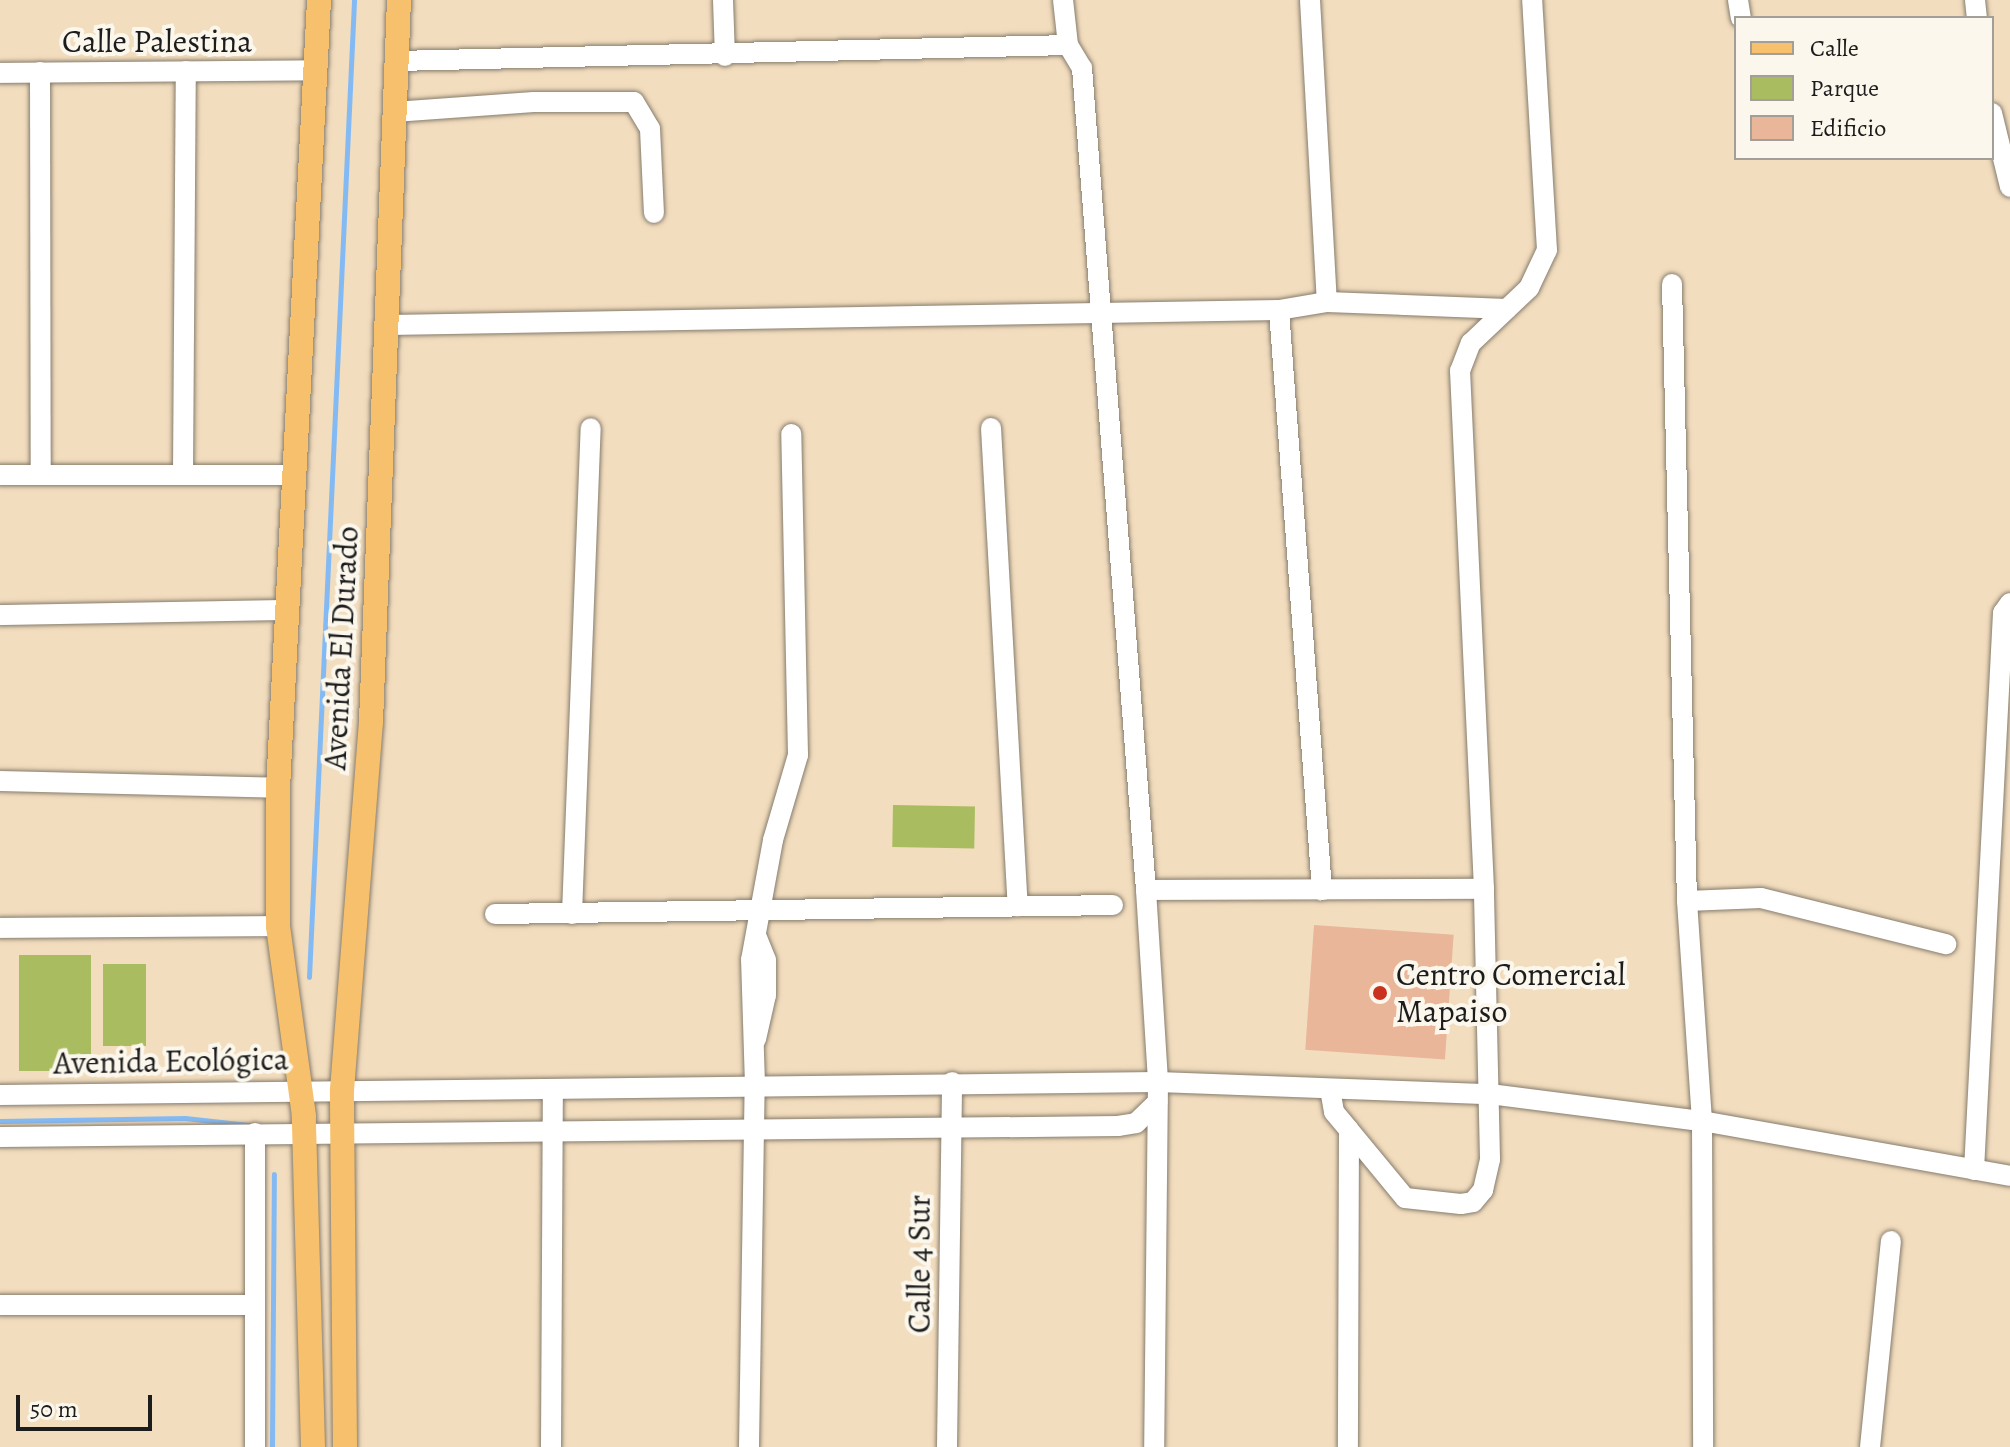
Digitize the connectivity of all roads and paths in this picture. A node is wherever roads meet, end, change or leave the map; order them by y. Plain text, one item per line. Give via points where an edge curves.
1 (319, 0) edge
2 (399, 0) edge
3 (723, 0) edge
4 (1063, 0) edge
5 (1310, 0) edge
6 (1532, 0) edge
7 (1068, 45) junction
8 (725, 56) junction
9 (396, 61) junction
10 (314, 70) junction
11 (186, 71) junction
12 (40, 72) junction
13 (0, 73) edge
14 (394, 112) junction
15 (1994, 121) edge
16 (2010, 187) edge
17 (654, 213) dead end
18 (1672, 284) dead end
19 (1327, 302) junction
20 (1507, 309) junction
21 (1279, 310) junction
22 (1103, 312) junction
23 (389, 325) junction
24 (591, 428) dead end
25 (991, 428) dead end
26 (791, 434) dead end
27 (183, 473) junction
28 (41, 474) junction
29 (0, 475) edge
30 (295, 475) junction
31 (2010, 603) edge
32 (287, 610) junction
33 (0, 615) edge
34 (0, 781) edge
35 (278, 788) junction
36 (1484, 889) junction
37 (1146, 890) junction
38 (1322, 890) junction
39 (1687, 901) junction
40 (1113, 905) dead end
41 (1018, 906) junction
42 (757, 912) junction
43 (495, 914) dead end
44 (572, 914) junction
45 (278, 926) junction
46 (0, 928) edge
47 (1946, 944) dead end
48 (952, 1082) junction
49 (755, 1085) junction
50 (301, 1089) junction
51 (553, 1089) junction
52 (1330, 1089) junction
53 (342, 1090) junction
54 (1158, 1092) junction
55 (1490, 1094) junction
56 (0, 1095) edge
57 (1702, 1121) junction
58 (753, 1127) junction
59 (950, 1127) junction
60 (1349, 1130) junction
61 (552, 1132) junction
62 (255, 1133) junction
63 (305, 1133) junction
64 (342, 1134) junction
65 (0, 1137) edge
66 (1974, 1170) junction
67 (2010, 1176) edge
68 (1891, 1241) dead end
69 (0, 1305) edge
70 (253, 1305) junction
71 (255, 1447) edge
72 (313, 1447) edge
73 (345, 1447) edge
74 (551, 1447) edge
75 (749, 1447) edge
76 (947, 1447) edge
77 (1154, 1447) edge
78 (1348, 1447) edge
79 (1703, 1447) edge
80 (1870, 1447) edge

1 - 10 main road, Avenida El Durado
2 - 9 main road, Avenida El Durado
3 - 8 street
4 - 7 street
5 - 19 street
6 - 20 street via 1547,250 1529,288
7 - 8 street
7 - 22 street via 1082,68
8 - 9 street
9 - 14 main road, Avenida El Durado
10 - 11 street, Calle Palestina
10 - 30 main road, Avenida El Durado
11 - 12 street, Calle Palestina
11 - 27 street
12 - 13 street, Calle Palestina
12 - 28 street
14 - 17 street via 634,102 650,129
14 - 23 main road, Avenida El Durado
15 - 16 street
18 - 39 street
19 - 20 street
19 - 21 street
20 - 36 street via 1471,343 1460,371
21 - 22 street
21 - 38 street
22 - 23 street
22 - 37 street
23 - 53 main road, Avenida El Durado via 371,722
24 - 44 street
25 - 41 street
26 - 42 street via 798,755
27 - 28 street
27 - 30 street
28 - 29 street
30 - 32 main road, Avenida El Durado
31 - 66 street via 2003,613
32 - 33 street
32 - 35 main road, Avenida El Durado
34 - 35 street
35 - 45 main road, Avenida El Durado
36 - 38 street
36 - 55 street
37 - 38 street
37 - 54 street
39 - 47 street via 1761,898
39 - 57 street
40 - 41 street
41 - 42 street
42 - 44 street
42 - 49 street via 766,995 753,1048
43 - 44 street
45 - 46 street
45 - 50 main road, Avenida El Durado
48 - 49 street, Avenida Ecológica
48 - 54 street, Avenida Ecológica
48 - 59 street, Calle 4 Sur
49 - 51 street, Avenida Ecológica
49 - 58 street
50 - 53 street, Avenida Ecológica
50 - 56 street, Avenida Ecológica
50 - 63 main road, Avenida El Durado
51 - 53 street, Avenida Ecológica
51 - 61 street
52 - 54 street, Avenida Ecológica
52 - 55 street, Avenida Ecológica
52 - 60 street via 1334,1112
53 - 64 main road, Avenida El Durado
54 - 59 street via 1136,1123
54 - 77 street
55 - 57 street, Avenida Ecológica
55 - 60 street via 1490,1159 1483,1190 1473,1202 1405,1198
57 - 66 street, Avenida Ecológica
57 - 79 street
58 - 59 street
58 - 61 street
58 - 75 street
59 - 76 street, Calle 4 Sur
60 - 78 street
61 - 64 street
61 - 74 street
62 - 63 street
62 - 65 street
62 - 70 street
63 - 64 street
63 - 72 main road, Avenida El Durado
64 - 73 main road, Avenida El Durado
66 - 67 street, Avenida Ecológica
68 - 80 street
69 - 70 street
70 - 71 street

